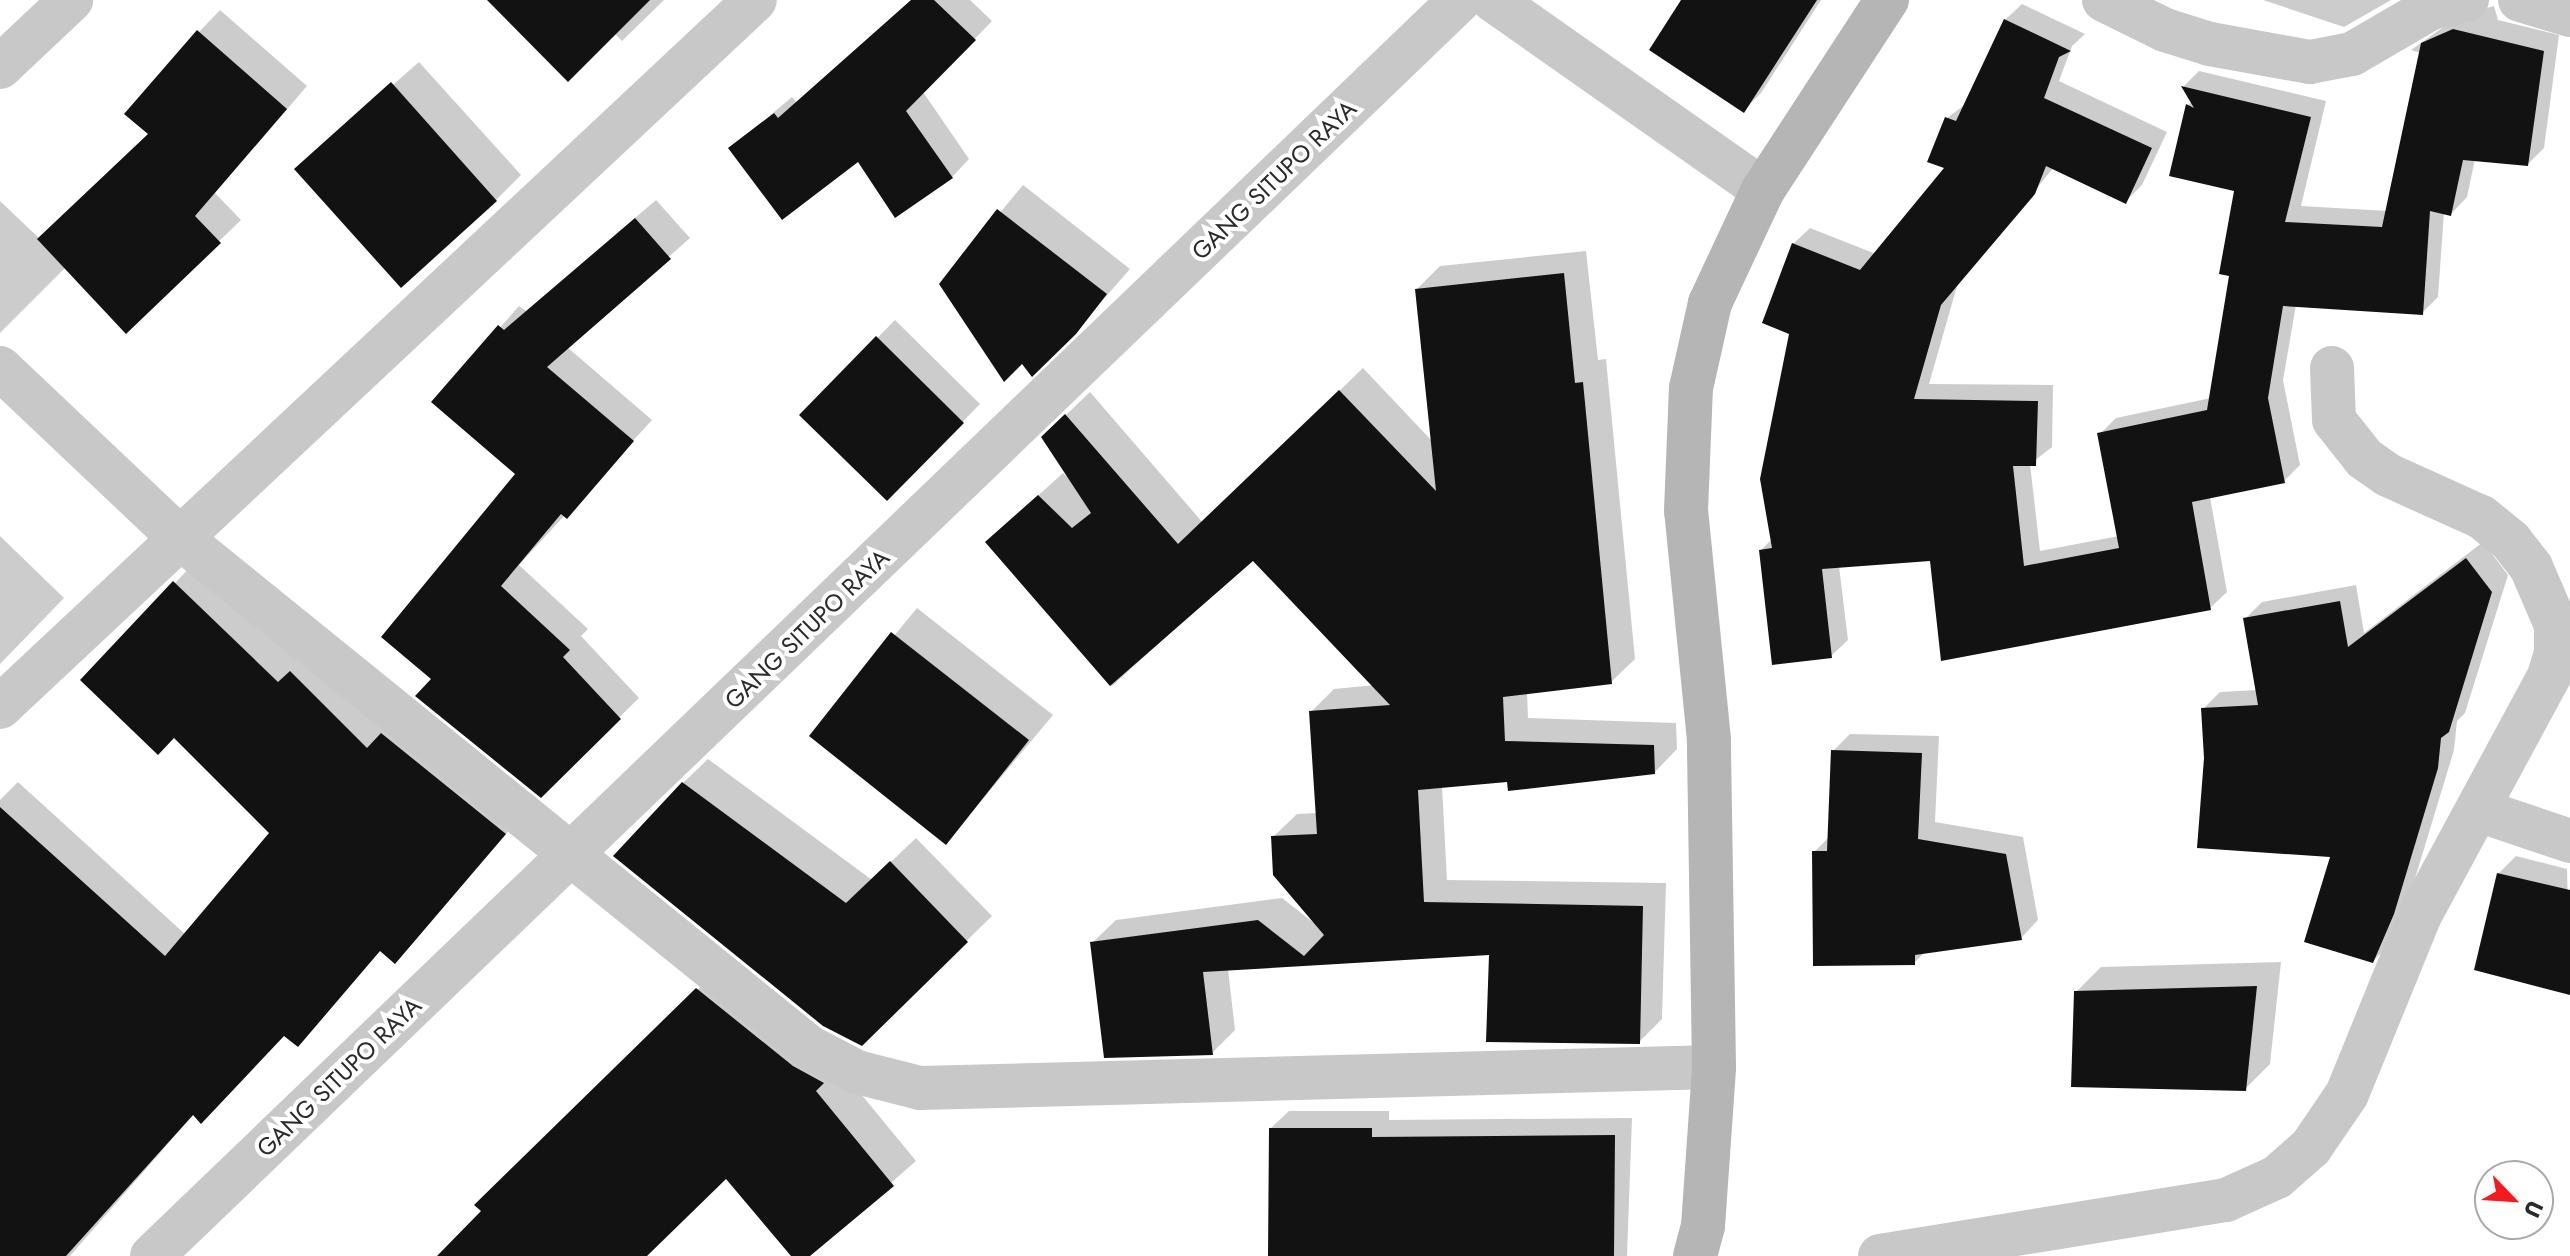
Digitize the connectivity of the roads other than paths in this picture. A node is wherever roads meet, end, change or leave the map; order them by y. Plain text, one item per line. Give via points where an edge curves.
1 (71, 0) edge
2 (755, 0) edge
3 (1460, 0) edge
4 (1493, 0) edge
5 (1887, 0) edge
6 (2104, 0) edge
7 (2467, 0) edge
8 (2520, 0) edge
9 (2570, 15) edge
10 (0, 67) edge
11 (1763, 190) junction
12 (0, 368) edge
13 (2332, 368) dead end
14 (179, 537) junction
15 (0, 707) edge
16 (2478, 810) junction
17 (2570, 841) edge
18 (571, 856) junction
19 (1714, 1067) junction
20 (152, 1256) edge
21 (1695, 1256) edge
22 (1880, 1256) edge

1 - 10 street
2 - 14 street
3 - 18 street, GANG SITUPO RAYA
4 - 11 street
5 - 11 street
6 - 7 street via 2165,30 2210,44 2310,62 2352,54 2431,8
8 - 9 street
11 - 19 street via 1710,303 1691,388 1686,511 1709,740
12 - 14 street
13 - 16 street via 2334,420 2364,458 2388,475 2481,517 2511,541 2531,567 2556,625 2549,676
14 - 15 street
14 - 18 street
16 - 17 street
16 - 22 street via 2420,915 2347,1094 2311,1147 2277,1177 2226,1200
18 - 19 street via 809,1047 857,1072 920,1088
18 - 20 street, GANG SITUPO RAYA
19 - 21 street via 1703,1226

